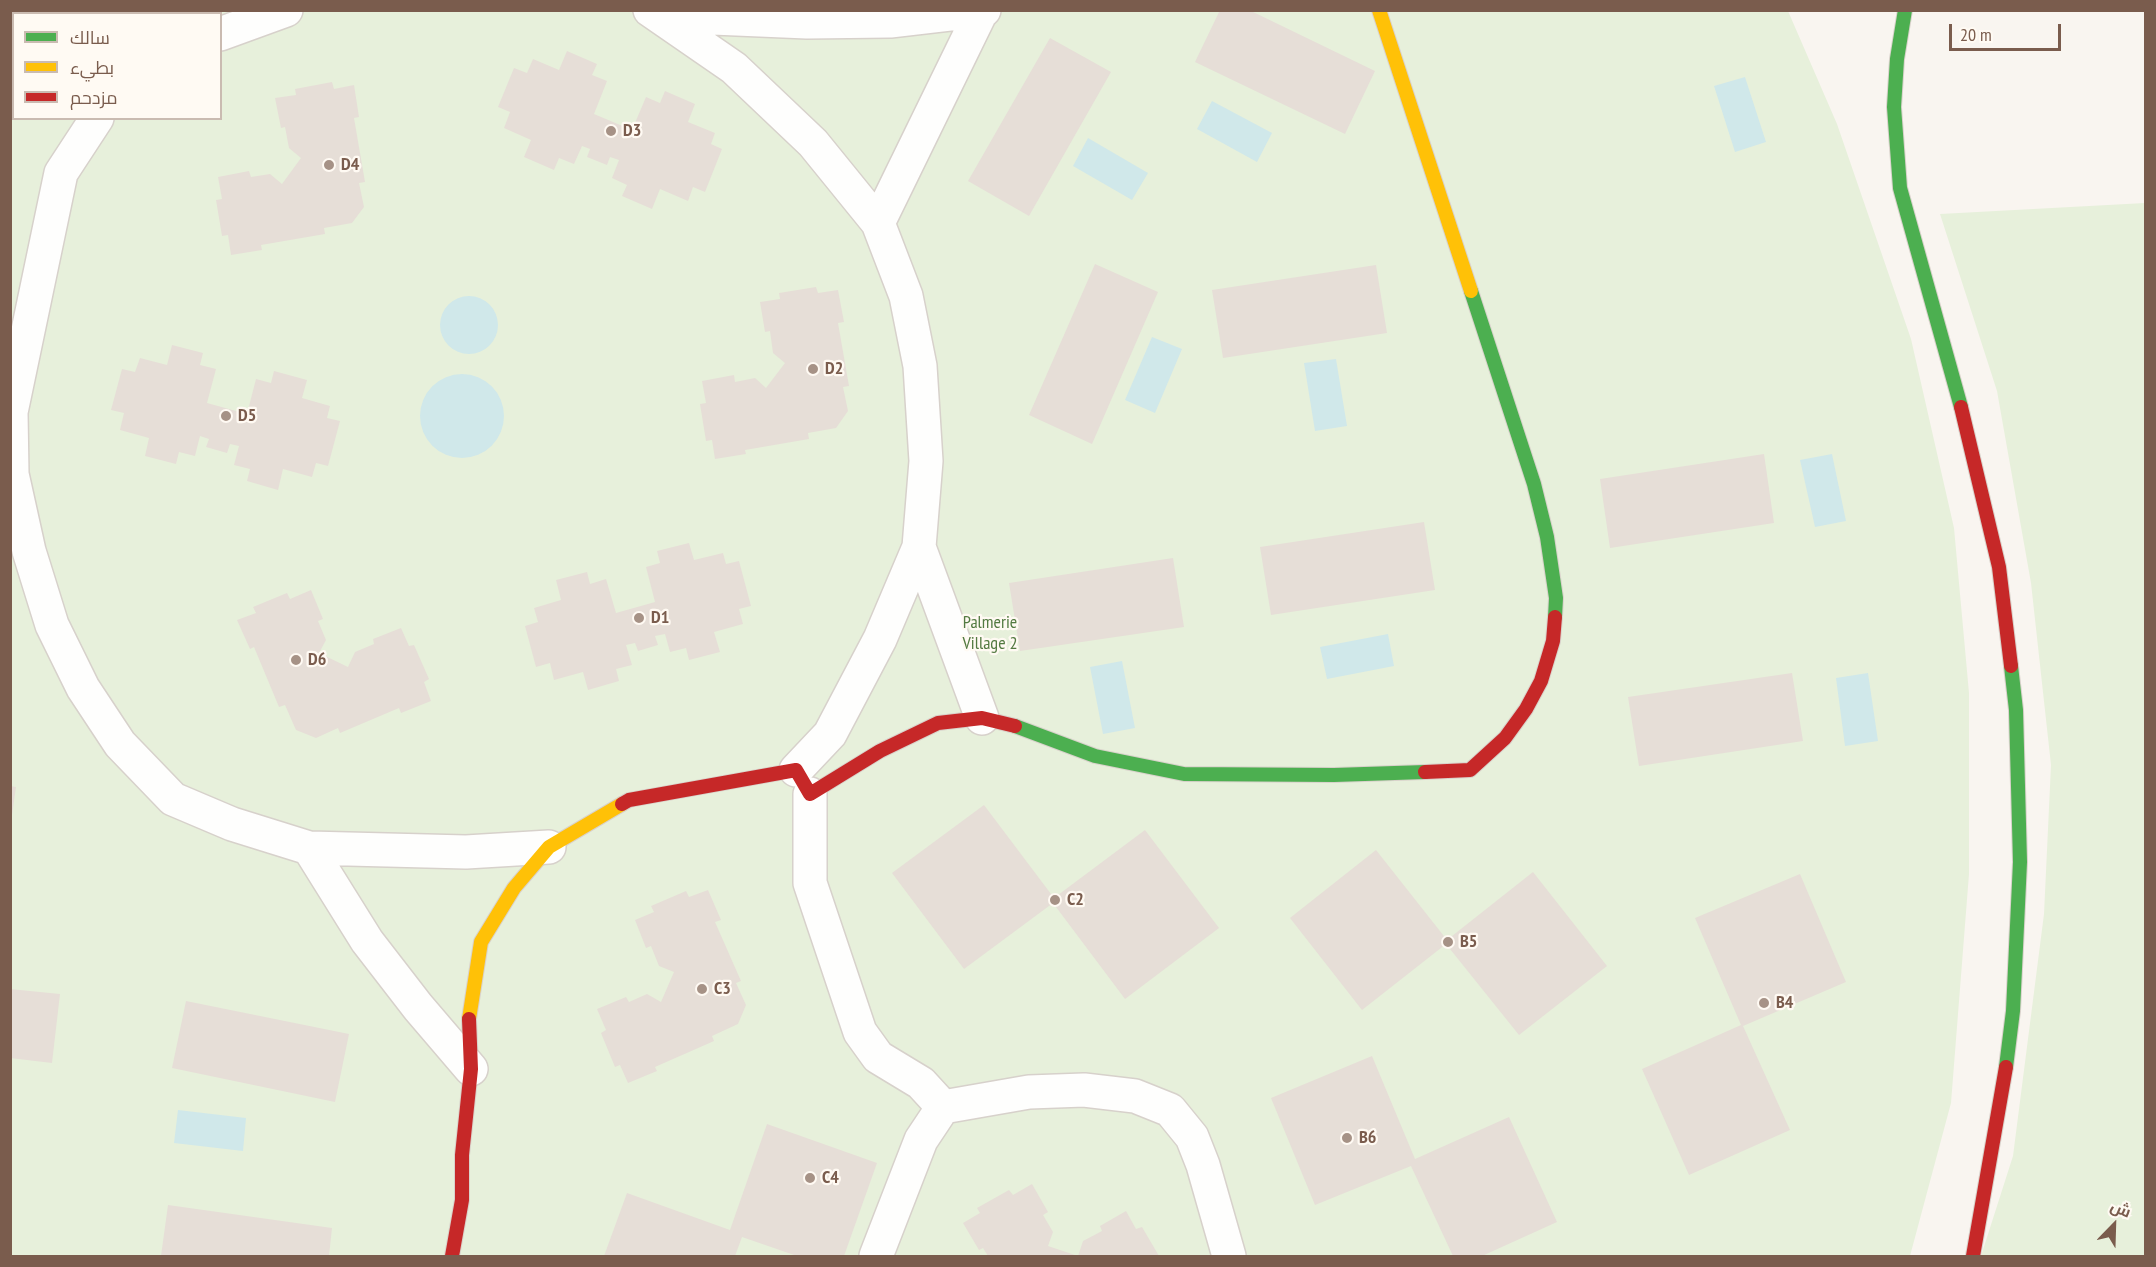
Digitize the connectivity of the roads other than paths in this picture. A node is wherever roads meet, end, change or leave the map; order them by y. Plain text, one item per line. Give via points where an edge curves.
1 (286, 10) edge
2 (650, 10) edge
3 (670, 10) edge
4 (1379, 10) edge
5 (1905, 10) edge
6 (983, 11) edge
7 (235, 24) edge
8 (96, 120) edge
9 (878, 223) junction
10 (919, 547) junction
11 (982, 718) junction
12 (803, 782) junction
13 (549, 847) junction
14 (309, 848) junction
15 (471, 1069) junction
16 (944, 1107) junction
17 (452, 1257) edge
18 (876, 1257) edge
19 (1229, 1257) edge
20 (1972, 1257) edge

1 - 7 street
2 - 9 street via 734,68 813,143
3 - 6 street via 713,18 807,22 890,21
4 - 11 street via 1534,484 1547,537 1556,598 1553,641 1541,681 1526,709 1505,738 1470,770 1356,775 1184,774 1095,756 1026,728
5 - 20 street via 1894,107 1900,188 1971,441 1999,567 2016,710 2020,862 2013,1011 1985,1200
6 - 9 street
8 - 14 street via 61,173 11,412 12,474 29,551 52,625 83,688 120,744 173,799 232,824
9 - 10 street via 906,296 920,366 926,461
10 - 11 street
10 - 12 street via 880,639
11 - 12 street via 938,723
12 - 13 street via 629,800
12 - 16 street via 810,882 861,1032 878,1057 921,1083
13 - 14 street via 466,852
13 - 15 street via 514,888 481,942 468,1008
14 - 15 street via 367,941
15 - 17 street via 462,1155 462,1200
16 - 18 street via 921,1140
16 - 19 street via 1029,1092 1084,1090 1135,1096 1170,1110 1192,1137

